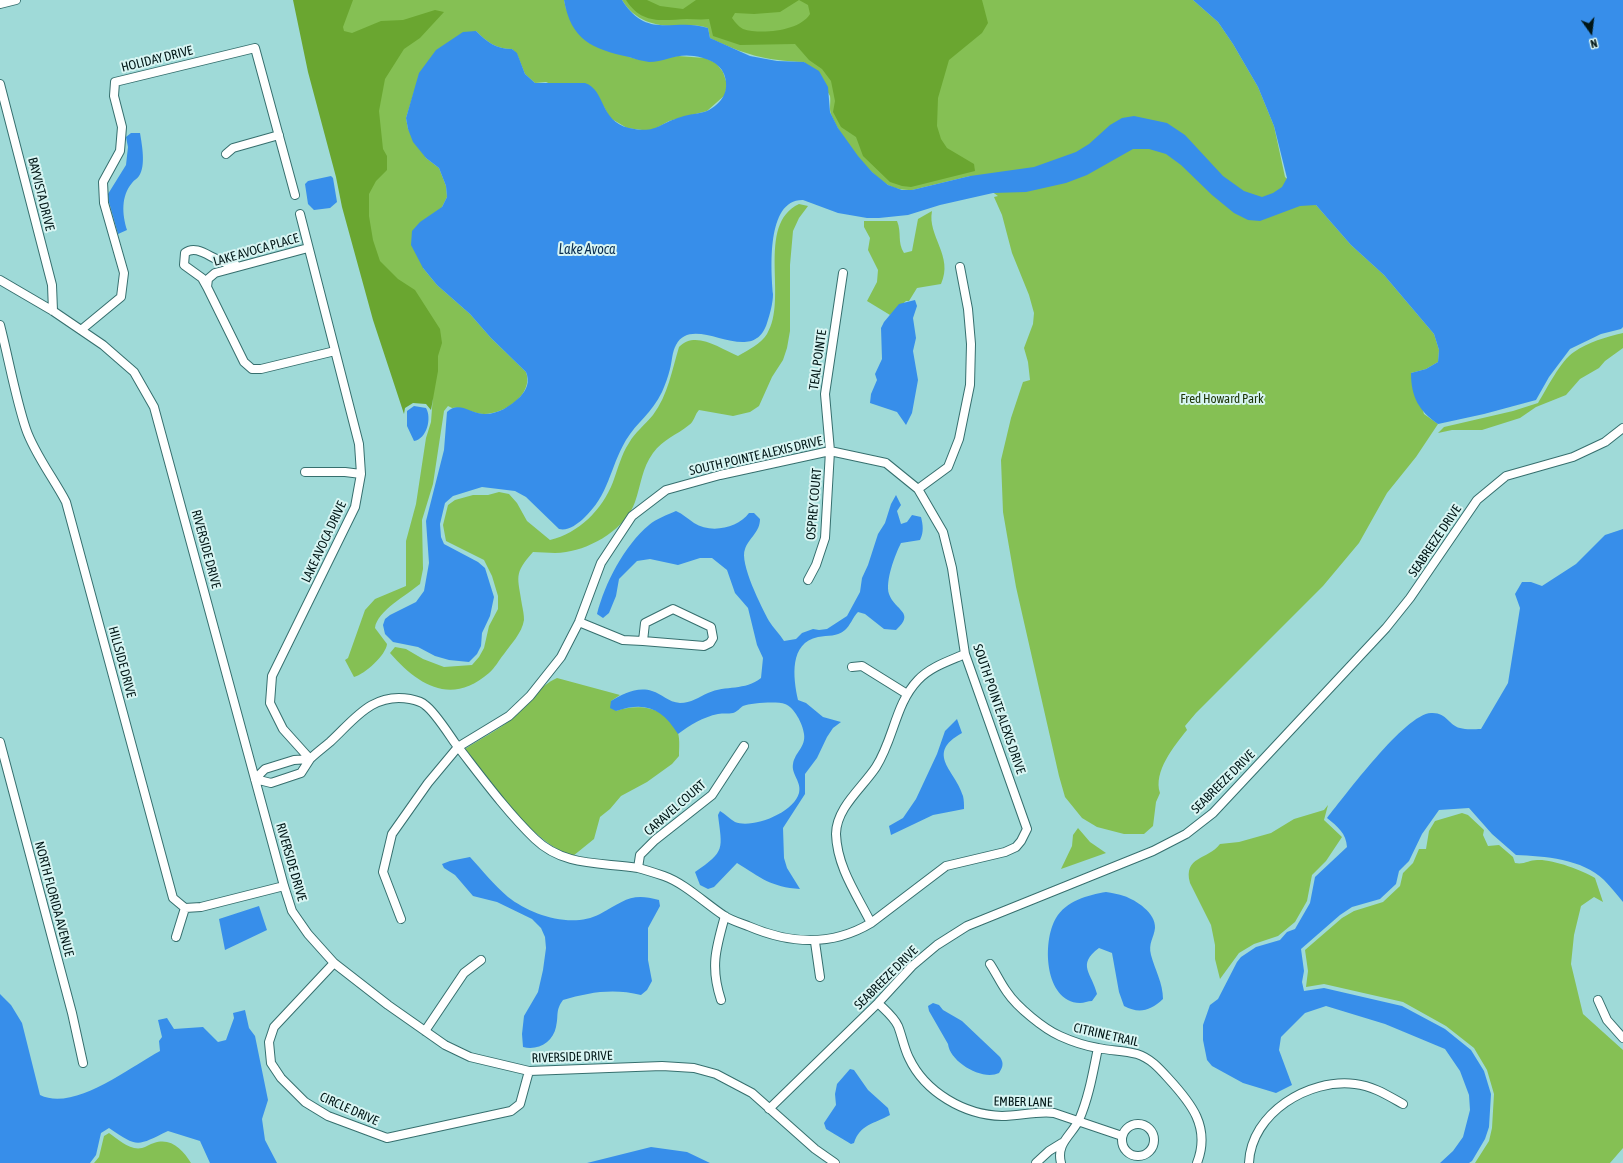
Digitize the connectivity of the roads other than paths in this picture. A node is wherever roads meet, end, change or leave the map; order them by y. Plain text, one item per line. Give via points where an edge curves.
1 (16, 0) edge
2 (0, 4) edge
3 (0, 84) edge
4 (279, 135) junction
5 (226, 154) dead end
6 (295, 195) dead end
7 (300, 214) dead end
8 (308, 248) junction
9 (246, 264) junction
10 (960, 268) dead end
11 (843, 273) dead end
12 (0, 280) edge
13 (207, 287) junction
14 (53, 311) junction
15 (0, 325) edge
16 (81, 330) junction
17 (335, 351) junction
18 (1623, 428) edge
19 (830, 451) junction
20 (306, 472) dead end
21 (361, 474) junction
22 (918, 489) junction
23 (808, 580) dead end
24 (578, 622) junction
25 (643, 641) junction
26 (966, 654) junction
27 (852, 667) dead end
28 (907, 694) junction
29 (0, 742) edge
30 (744, 746) dead end
31 (458, 747) junction
32 (310, 760) junction
33 (255, 779) junction
34 (638, 868) junction
35 (284, 886) junction
36 (185, 908) junction
37 (724, 916) junction
38 (401, 919) dead end
39 (872, 923) junction
40 (176, 937) dead end
41 (815, 942) junction
42 (481, 960) dead end
43 (334, 963) junction
44 (990, 964) dead end
45 (820, 977) dead end
46 (721, 1000) dead end
47 (1598, 1000) dead end
48 (878, 1003) junction
49 (425, 1031) junction
50 (1623, 1038) edge
51 (1098, 1048) junction
52 (83, 1063) dead end
53 (529, 1071) junction
54 (1403, 1104) dead end
55 (769, 1109) junction
56 (1078, 1120) junction
57 (1122, 1136) dead end
58 (1062, 1143) junction
59 (835, 1163) edge
60 (1036, 1163) edge
61 (1061, 1163) edge
62 (1197, 1163) edge
63 (1249, 1163) edge

1 - 2 street
3 - 14 street, BAYVISTA DRIVE via 52,285
4 - 5 street via 233,148
4 - 6 street, HOLIDAY DRIVE
4 - 16 street, HOLIDAY DRIVE via 254,48 115,82 114,96 122,127 120,151 103,182 104,203 124,273 121,297
7 - 8 street
8 - 9 street, LAKE AVOCA PLACE
8 - 17 street, LAKE AVOCA DRIVE
9 - 13 street, LAKE AVOCA PLACE via 215,273 208,279
9 - 13 street via 224,264 199,250 189,250 183,257 184,265 202,278
10 - 22 street via 968,308 971,344 968,393 959,439 948,467
11 - 19 street, TEAL POINTE via 825,394
12 - 14 street, RIVERSIDE DRIVE
13 - 17 street, LAKE AVOCA PLACE via 244,362 252,369
14 - 16 street, RIVERSIDE DRIVE
15 - 36 street, HILLSIDE DRIVE via 27,430 66,502 172,898
16 - 33 street, RIVERSIDE DRIVE via 134,372 154,407
17 - 21 street, LAKE AVOCA DRIVE via 359,444
18 - 48 street, SEABREEZE DRIVE via 1605,442 1573,457 1533,466 1506,476 1477,500 1410,598 1386,628 1213,813 1186,834 1153,851 967,926 937,945 912,966
19 - 22 street, SOUTH POINTE ALEXIS DRIVE via 886,463
19 - 23 street, OSPREY COURT via 825,538
19 - 24 street, SOUTH POINTE ALEXIS DRIVE via 720,475 666,490 632,516 601,563
20 - 21 street
21 - 32 street, LAKE AVOCA DRIVE via 355,506 272,676 270,703 282,729
22 - 26 street, SOUTH POINTE ALEXIS DRIVE via 943,532 952,568
24 - 25 street via 623,640
24 - 31 street, SOUTH POINTE ALEXIS DRIVE via 560,657 530,696 509,716
25 - 25 street via 704,646 710,643 713,632 711,627 673,610 645,623
26 - 28 street via 930,669
26 - 39 street, SOUTH POINTE ALEXIS DRIVE via 1027,829 1016,847 946,866
27 - 28 street via 862,666
28 - 39 street via 896,716 887,747 877,766 848,805 836,832 839,854 846,875
29 - 52 street, NORTH FLORIDA AVENUE
30 - 34 street, CARAVEL COURT via 712,795 655,840 640,855
31 - 32 street, SOUTH POINTE ALEXIS DRIVE via 426,706 412,699 398,697 370,705 356,715
31 - 34 street, SOUTH POINTE ALEXIS DRIVE via 536,840 553,852 580,862
31 - 38 street via 428,783 392,834 383,872
32 - 33 street via 294,760 265,769
32 - 33 street, SOUTH POINTE ALEXIS DRIVE via 301,773 271,783
33 - 35 street, RIVERSIDE DRIVE
34 - 37 street, SOUTH POINTE ALEXIS DRIVE via 666,877 698,896
35 - 36 street via 201,907
35 - 43 street, RIVERSIDE DRIVE via 292,911 308,934
36 - 40 street
37 - 41 street, SOUTH POINTE ALEXIS DRIVE via 769,935
37 - 46 street via 714,955 715,984
39 - 41 street, SOUTH POINTE ALEXIS DRIVE via 843,936
41 - 45 street
42 - 49 street via 464,973
43 - 49 street, RIVERSIDE DRIVE via 388,1006
43 - 53 street, CIRCLE DRIVE via 274,1028 268,1048 271,1064 281,1078 305,1102 328,1116 387,1138 511,1111 520,1104
44 - 51 street, CITRINE TRAIL via 1007,993 1039,1024 1061,1037
47 - 50 street via 1607,1020
48 - 55 street, SEABREEZE DRIVE
48 - 56 street, EMBER LANE via 892,1016 908,1058 922,1080 960,1106 1002,1116 1043,1112
49 - 53 street, RIVERSIDE DRIVE via 470,1057
51 - 56 street via 1087,1098
51 - 62 street, CITRINE TRAIL via 1138,1054 1151,1061 1189,1101 1201,1128 1202,1145
53 - 55 street, RIVERSIDE DRIVE via 662,1066 694,1068 716,1074 734,1083 752,1093
54 - 63 street via 1377,1089 1354,1084 1326,1085 1298,1094 1275,1111 1257,1133
55 - 59 street, RIVERSIDE DRIVE
56 - 57 street, EMBER LANE
56 - 58 street
58 - 60 street
58 - 61 street via 1059,1154

